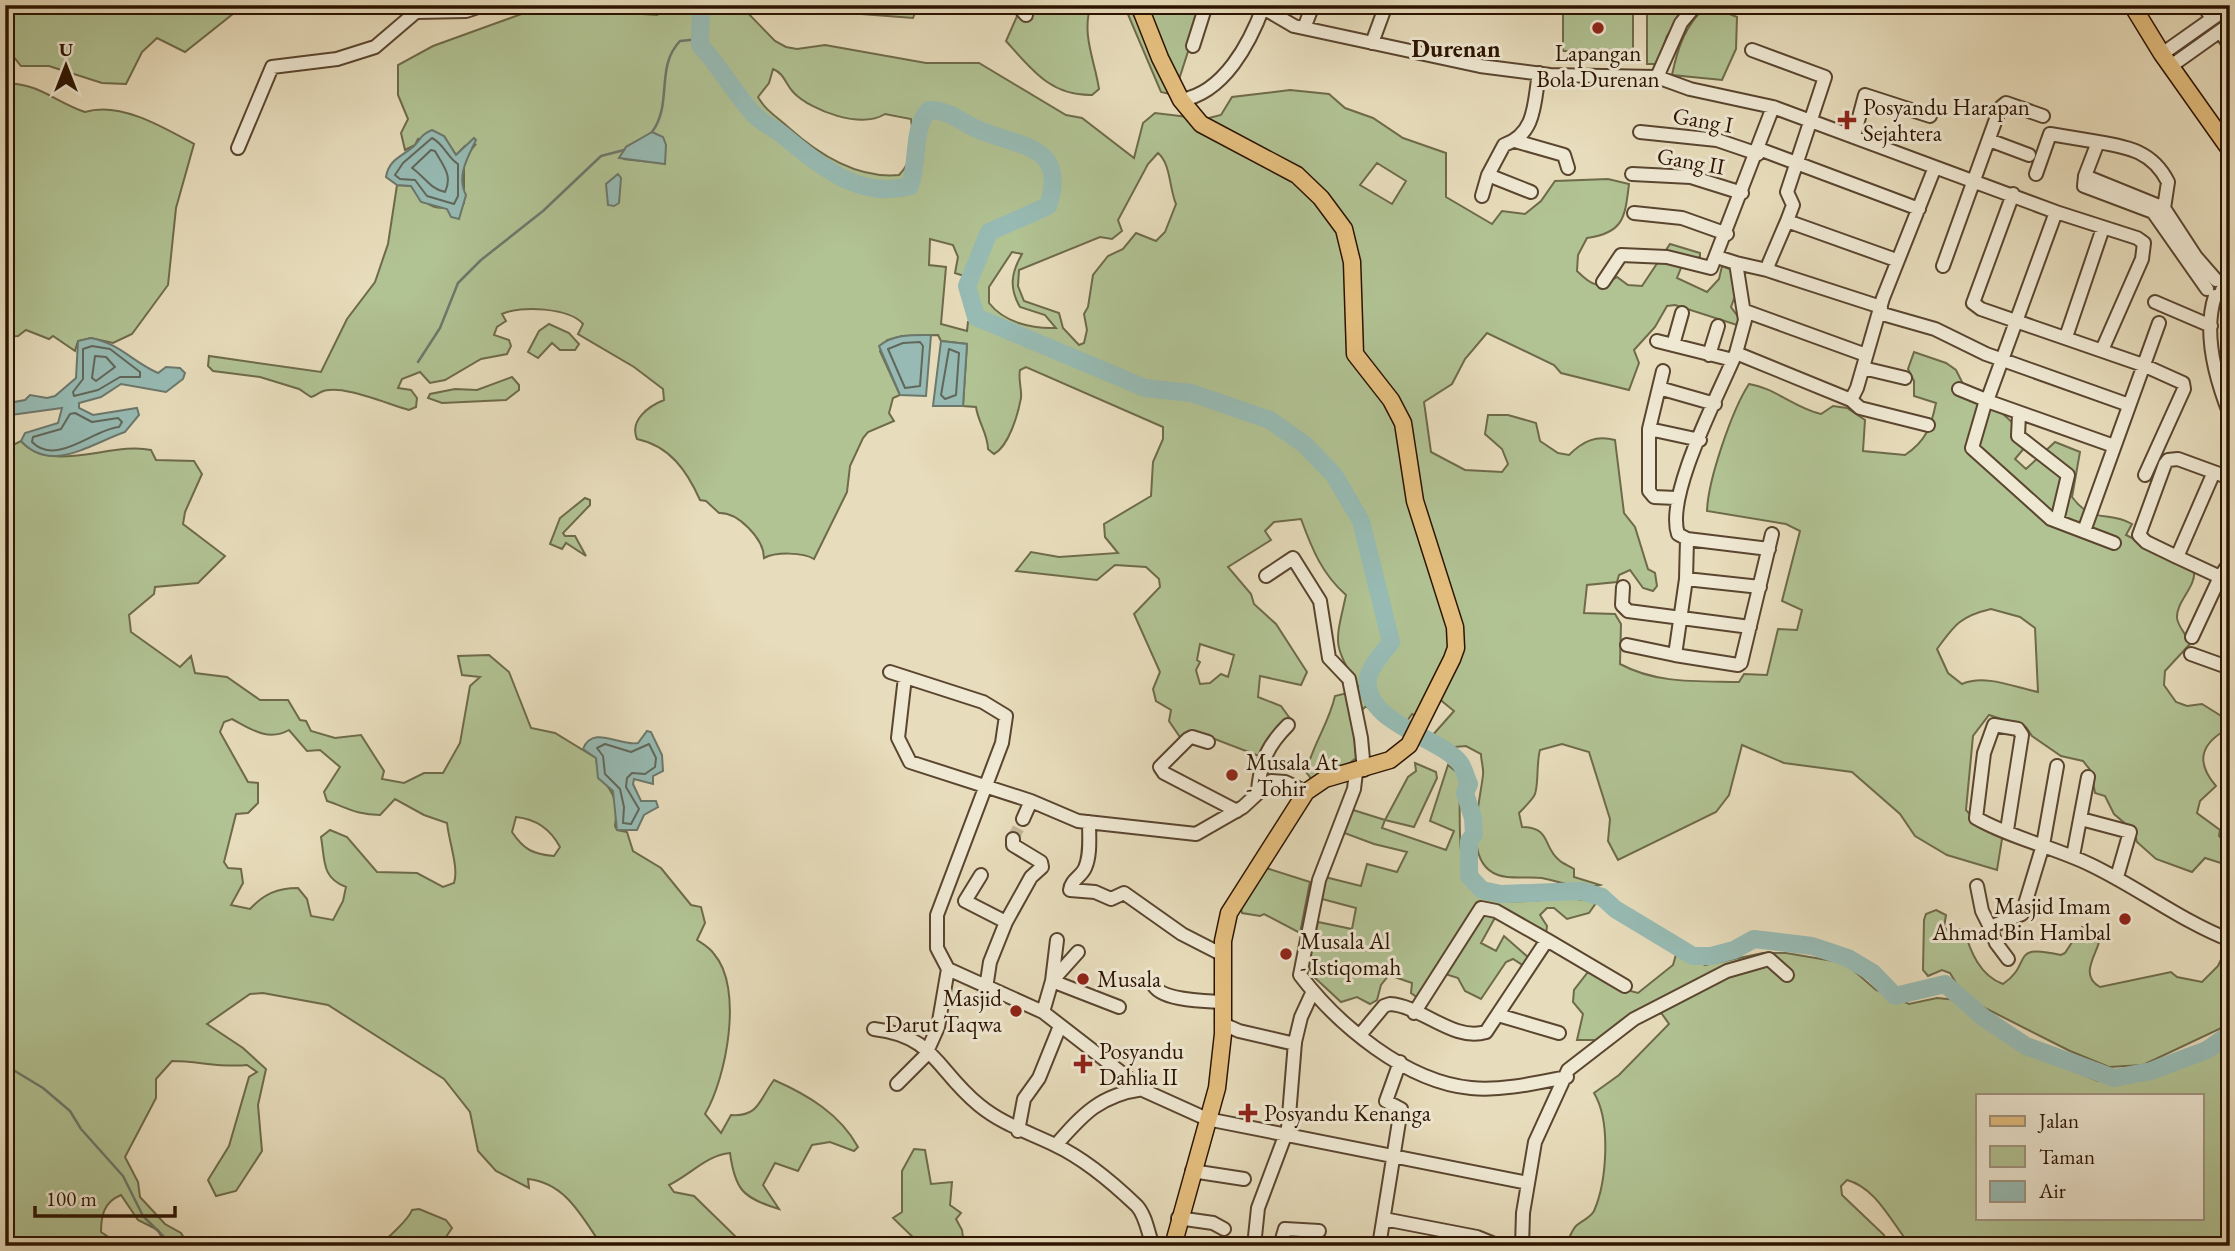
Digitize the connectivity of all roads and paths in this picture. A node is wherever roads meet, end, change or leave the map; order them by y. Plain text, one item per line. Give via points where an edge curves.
1 (484, 5) edge
2 (1139, 5) edge
3 (1206, 5) edge
4 (1313, 5) edge
5 (1386, 5) edge
6 (1696, 5) edge
7 (2132, 5) edge
8 (2203, 5) edge
9 (1262, 6) edge
10 (2230, 6) edge
11 (2212, 18) junction
12 (1304, 28) junction
13 (2225, 28) edge
14 (1371, 43) junction
15 (1193, 46) dead end
16 (2230, 46) edge
17 (1752, 50) dead end
18 (2166, 60) junction
19 (1539, 73) junction
20 (1657, 77) junction
21 (1181, 100) junction
22 (1773, 107) junction
23 (1930, 116) dead end
24 (2043, 116) dead end
25 (1813, 121) junction
26 (1640, 132) dead end
27 (1854, 135) junction
28 (1516, 141) junction
29 (1989, 141) junction
30 (2098, 142) junction
31 (237, 148) dead end
32 (2230, 150) edge
33 (1758, 151) junction
34 (2029, 155) dead end
35 (1797, 163) junction
36 (1935, 167) junction
37 (1568, 169) dead end
38 (1632, 174) dead end
39 (2036, 174) dead end
40 (1488, 175) junction
41 (2084, 180) junction
42 (1975, 181) junction
43 (1531, 192) dead end
44 (1742, 193) junction
45 (2013, 194) junction
46 (1482, 196) dead end
47 (2164, 208) junction
48 (1919, 209) junction
49 (2056, 212) junction
50 (1634, 213) dead end
51 (1787, 221) junction
52 (2103, 229) junction
53 (1727, 234) junction
54 (1717, 257) junction
55 (1896, 260) junction
56 (1737, 264) junction
57 (1943, 266) dead end
58 (1767, 270) junction
59 (1603, 282) dead end
60 (2218, 289) edge
61 (2155, 302) dead end
62 (1880, 310) junction
63 (1745, 311) junction
64 (1682, 313) dead end
65 (2018, 320) junction
66 (2159, 323) dead end
67 (1718, 326) dead end
68 (2211, 326) junction
69 (2066, 337) junction
70 (1657, 341) dead end
71 (1673, 345) junction
72 (2102, 350) junction
73 (1709, 355) junction
74 (1734, 356) junction
75 (2003, 359) junction
76 (1865, 362) junction
77 (2143, 365) junction
78 (1663, 371) dead end
79 (1905, 378) dead end
80 (1659, 388) junction
81 (1959, 389) dead end
82 (1851, 400) junction
83 (1986, 401) junction
84 (1715, 404) junction
85 (2129, 405) junction
86 (2019, 414) junction
87 (2230, 415) edge
88 (1928, 425) dead end
89 (1649, 429) junction
90 (1700, 440) junction
91 (2114, 446) junction
92 (2159, 446) junction
93 (2211, 468) junction
94 (2145, 475) dead end
95 (2229, 475) edge
96 (1676, 498) junction
97 (2057, 521) junction
98 (2084, 531) junction
99 (1772, 534) dead end
100 (1687, 539) junction
101 (2114, 543) dead end
102 (1769, 549) junction
103 (2177, 557) junction
104 (2230, 562) edge
105 (1266, 576) dead end
106 (2220, 577) junction
107 (1686, 579) junction
108 (1623, 587) dead end
109 (1759, 587) junction
110 (1681, 618) junction
111 (1750, 627) junction
112 (2192, 637) dead end
113 (1627, 645) dead end
114 (2191, 654) dead end
115 (1681, 655) junction
116 (2230, 667) edge
117 (890, 672) dead end
118 (905, 677) junction
119 (1288, 725) dead end
120 (1208, 742) dead end
121 (2057, 766) dead end
122 (1360, 771) junction
123 (2088, 777) dead end
124 (984, 785) junction
125 (1258, 790) junction
126 (1306, 792) junction
127 (1031, 802) junction
128 (1237, 811) junction
129 (1023, 819) tunnel mouth
130 (2081, 819) junction
131 (1089, 822) junction
132 (2007, 830) junction
133 (1013, 839) dead end
134 (2043, 845) junction
135 (2073, 856) junction
136 (981, 875) dead end
137 (2117, 877) junction
138 (1977, 886) dead end
139 (942, 897) junction
140 (965, 901) junction
141 (1006, 922) junction
142 (1990, 927) junction
143 (1057, 940) dead end
144 (1547, 940) junction
145 (2230, 940) edge
146 (1078, 953) dead end
147 (1223, 955) junction
148 (2008, 959) dead end
149 (947, 969) junction
150 (1787, 975) dead end
151 (1052, 981) junction
152 (1153, 984) dead end
153 (1625, 986) dead end
154 (986, 988) junction
155 (1313, 991) junction
156 (1223, 1002) junction
157 (1119, 1007) dead end
158 (1043, 1012) junction
159 (1414, 1013) junction
160 (1498, 1016) junction
161 (1223, 1024) junction
162 (1060, 1026) junction
163 (874, 1029) dead end
164 (1559, 1033) dead end
165 (1360, 1035) junction
166 (1295, 1044) junction
167 (928, 1049) junction
168 (1400, 1062) junction
169 (1567, 1077) junction
170 (897, 1084) dead end
171 (1143, 1089) junction
172 (1207, 1119) junction
173 (1018, 1130) junction
174 (1286, 1134) junction
175 (1056, 1145) junction
176 (1395, 1155) junction
177 (1192, 1171) junction
178 (1244, 1179) dead end
179 (1528, 1182) junction
180 (1178, 1218) junction
181 (1384, 1219) junction
182 (1224, 1229) dead end
183 (1319, 1231) dead end
184 (1153, 1246) edge
185 (1173, 1246) edge
186 (1254, 1246) edge
187 (1280, 1246) edge
188 (1379, 1246) edge
189 (1499, 1246) edge
190 (1522, 1246) edge

1 - 31 street via 466,11 416,12 375,47 337,59 272,67
2 - 21 main road
3 - 15 street
4 - 12 street
5 - 14 street
6 - 20 street via 1681,23
7 - 18 main road
8 - 11 street
9 - 12 street via 1283,21
9 - 21 street via 1242,51 1217,83 1202,95
10 - 11 street
11 - 18 street
12 - 14 street
13 - 16 street
13 - 18 street
14 - 19 street
17 - 25 street via 1825,77
18 - 32 main road
19 - 20 street
19 - 28 street via 1530,120
20 - 22 street
21 - 122 main road via 1201,124 1297,175 1344,229 1352,262 1355,354 1403,423 1413,493 1455,627 1456,648 1409,744 1399,755
22 - 25 street
22 - 33 street
23 - 27 street via 1865,95
24 - 29 street via 2002,105
25 - 27 street
25 - 35 street
26 - 33 street, Gang I via 1717,139
27 - 36 street
28 - 37 street via 1564,155
28 - 40 street via 1504,145
29 - 34 street
29 - 42 street
30 - 39 street via 2050,134
30 - 41 street
30 - 47 street via 2135,148 2154,163 2168,182
33 - 35 street, Gang I
33 - 44 street
35 - 48 street, Gang I
35 - 51 street via 1787,192 1793,205
36 - 42 street
36 - 48 street
38 - 44 street, Gang II via 1691,177
40 - 43 street
40 - 46 street
41 - 47 street
41 - 60 street via 2091,190 2153,212
42 - 45 street
42 - 57 street
44 - 53 street
45 - 49 street
45 - 65 street via 1973,303
47 - 60 street
48 - 55 street
49 - 52 street
49 - 65 street
50 - 53 street via 1682,218
51 - 55 street
51 - 58 street
52 - 69 street
52 - 72 street via 2141,240 2144,249
53 - 54 street
54 - 56 street
54 - 59 street via 1709,269 1667,257 1621,255
55 - 62 street
56 - 58 street
56 - 63 street
58 - 62 street
60 - 68 street
61 - 68 street
62 - 75 street
62 - 76 street
63 - 74 street
63 - 76 street
64 - 71 street
65 - 69 street
65 - 75 street
66 - 77 street
67 - 73 street
68 - 87 street via 2218,388
69 - 72 street
70 - 71 street
71 - 73 street
72 - 77 street
73 - 74 street
74 - 82 street
74 - 84 street
75 - 83 street
75 - 85 street
76 - 79 street
76 - 82 street
77 - 85 street
77 - 92 street via 2184,385
78 - 80 street
80 - 84 street
80 - 89 street
81 - 83 street
82 - 88 street via 1860,408
83 - 86 street
83 - 97 street via 1972,448
84 - 90 street
85 - 91 street
86 - 91 street
86 - 97 street via 2018,436 2068,475
89 - 90 street
89 - 96 street via 1650,495
90 - 96 street
91 - 98 street
92 - 93 street
92 - 94 street
93 - 95 street
93 - 103 street
93 - 103 street via 2168,460 2138,535
96 - 100 street via 1677,532
97 - 98 street
98 - 101 street
99 - 102 street
100 - 102 street
100 - 107 street
102 - 109 street
103 - 106 street
104 - 106 street
105 - 122 street via 1293,558 1320,601 1329,658 1349,679 1361,738
106 - 112 street
107 - 109 street
107 - 110 street
108 - 110 street via 1625,610
109 - 111 street
110 - 111 street
110 - 115 street
111 - 115 street via 1741,663
113 - 115 street
114 - 116 street
117 - 118 street
118 - 124 street via 898,738 910,762
118 - 124 street via 983,702 1006,716 1002,743
119 - 125 street via 1268,747
120 - 128 street via 1188,739 1160,767 1164,774
121 - 134 street
122 - 126 main road via 1325,779
122 - 155 street via 1330,843 1310,917 1300,974
123 - 130 street
124 - 127 street
124 - 139 street
125 - 126 street via 1277,780
125 - 128 street
126 - 147 main road via 1234,903
127 - 129 street
127 - 131 street
128 - 131 street via 1196,834
130 - 135 street
130 - 137 street via 2130,832
131 - 147 street via 1087,862 1070,890 1095,891 1111,899 1124,893 1182,934
132 - 132 street via 2022,735 2004,725 1991,728 1983,753 1975,817
132 - 134 street
133 - 141 street via 1013,845 1042,867 1031,877
134 - 135 street
134 - 142 street via 2022,914
135 - 137 street
136 - 140 street
137 - 145 street via 2210,933
138 - 142 street
139 - 140 street
139 - 149 street via 937,948
140 - 141 street
141 - 154 street via 990,962
142 - 148 street
143 - 151 street
144 - 153 street
144 - 159 street via 1496,911 1481,908
144 - 160 street
146 - 151 street
147 - 156 main road
149 - 154 street
149 - 167 street via 938,1027
150 - 169 street via 1769,958 1727,971 1634,1019 1568,1070
151 - 157 street
151 - 158 street
152 - 156 street via 1160,993
154 - 158 street
155 - 165 street
155 - 166 street
156 - 161 main road
158 - 162 street
159 - 160 street via 1475,1034 1486,1032
159 - 165 street via 1397,1004 1384,1006
160 - 164 street
161 - 166 street
161 - 172 main road via 1217,1088
162 - 171 street
162 - 173 street via 1039,1078 1024,1099
163 - 167 street via 900,1032
165 - 168 street via 1385,1057
166 - 174 street
167 - 170 street
167 - 173 street via 966,1094
168 - 169 street via 1444,1083 1471,1088
168 - 176 street via 1386,1101 1401,1109
169 - 179 street via 1535,1142
171 - 172 street
171 - 175 street via 1124,1092 1084,1112
172 - 174 street
172 - 177 main road
173 - 175 street
174 - 176 street
174 - 186 street via 1258,1208
175 - 184 street via 1137,1206
176 - 179 street
176 - 181 street
177 - 178 street
177 - 180 main road
179 - 190 street
180 - 182 street
180 - 185 main road
181 - 188 street
181 - 189 street via 1477,1237
183 - 187 street via 1285,1229

